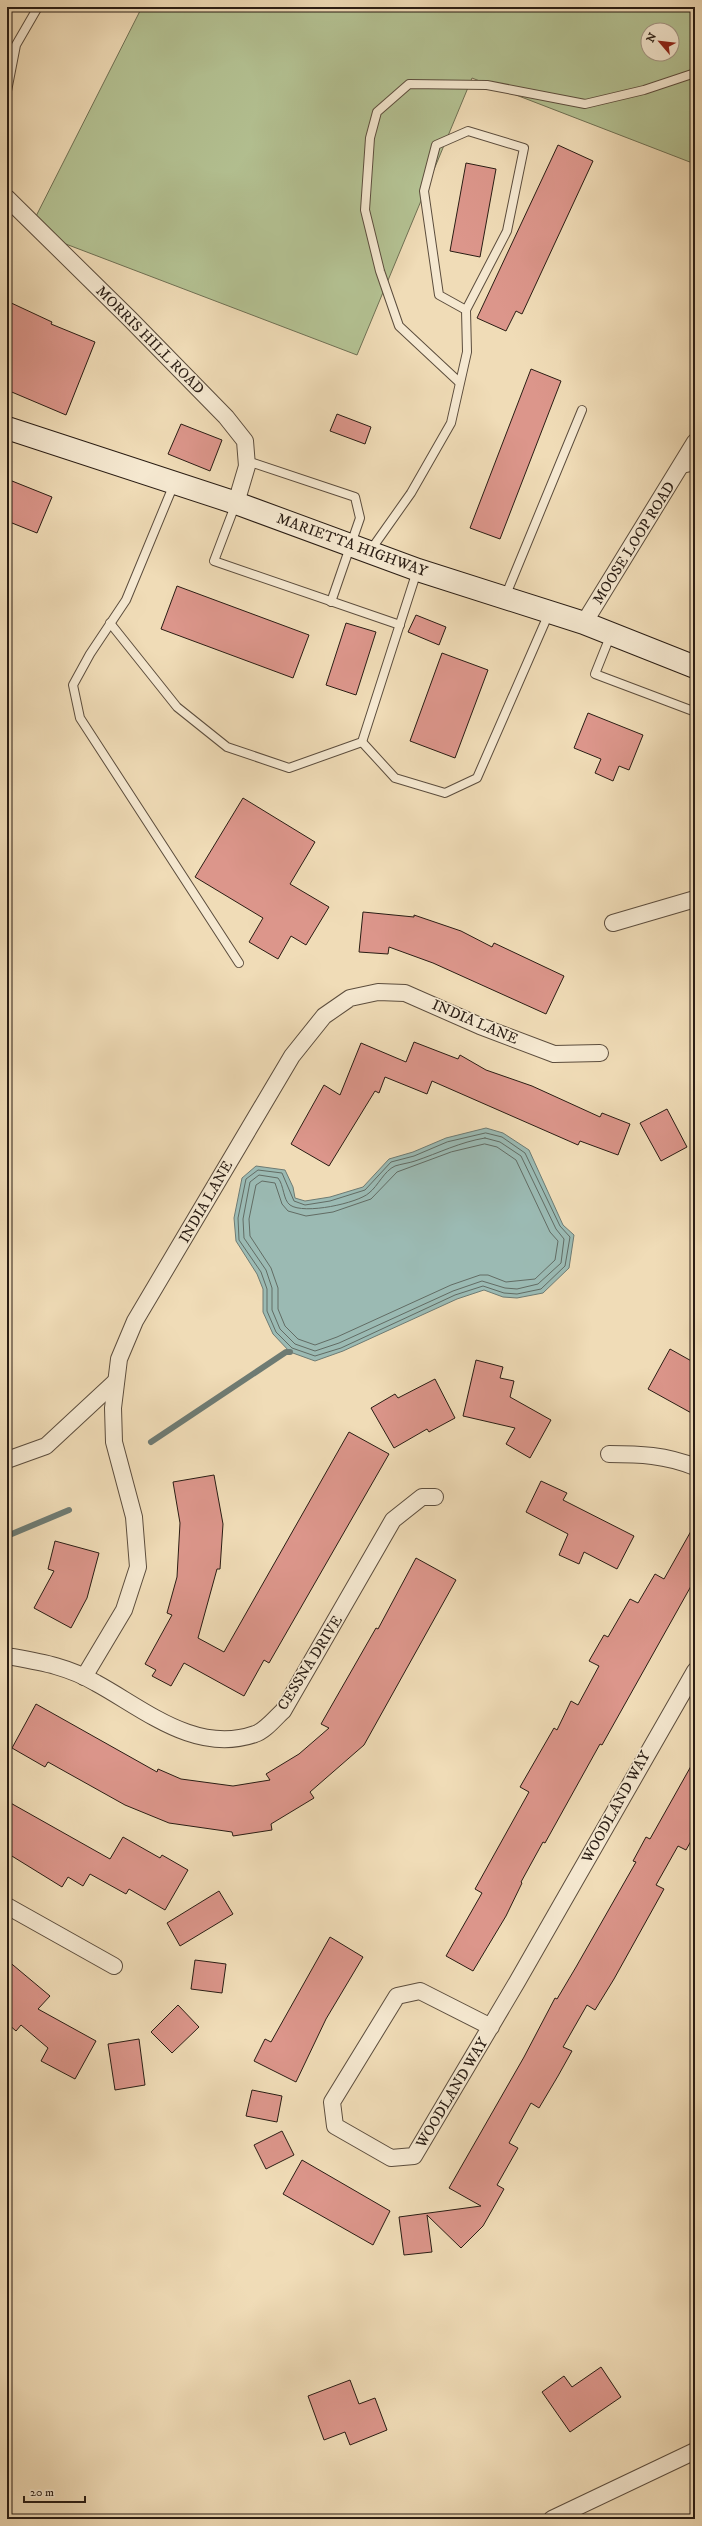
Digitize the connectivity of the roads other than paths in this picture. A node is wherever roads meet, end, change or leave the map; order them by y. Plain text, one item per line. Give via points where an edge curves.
1 (38, 7) edge
2 (695, 72) edge
3 (7, 91) edge
4 (7, 198) edge
5 (466, 310) junction
6 (459, 382) junction
7 (582, 410) dead end
8 (7, 428) edge
9 (695, 442) edge
10 (247, 461) junction
11 (688, 468) edge
12 (174, 484) junction
13 (236, 503) junction
14 (360, 548) junction
15 (418, 570) junction
16 (504, 598) junction
17 (331, 602) junction
18 (550, 612) junction
19 (110, 623) junction
20 (584, 623) junction
21 (400, 625) junction
22 (611, 634) junction
23 (695, 667) edge
24 (695, 708) edge
25 (362, 742) junction
26 (695, 899) edge
27 (613, 923) dead end
28 (239, 963) dead end
29 (600, 1054) dead end
30 (116, 1381) junction
31 (609, 1454) dead end
32 (7, 1460) edge
33 (695, 1467) edge
34 (435, 1498) dead end
35 (7, 1656) edge
36 (695, 1671) edge
37 (84, 1677) junction
38 (7, 1906) edge
39 (114, 1966) dead end
40 (491, 2027) junction
41 (695, 2451) edge
42 (552, 2519) edge

1 - 3 lane via 16,45
2 - 6 lane via 644,90 584,104 487,85 409,84 377,112 370,138 365,210 380,271 399,326
4 - 10 street, MORRIS HILL ROAD via 226,417 245,441
5 - 5 lane via 506,231 524,148 468,131 436,145 424,191 439,295
5 - 6 lane via 467,352
6 - 14 lane via 451,423 411,493
7 - 16 lane
8 - 12 main road, MARIETTA HIGHWAY
9 - 11 street, MOOSE LOOP ROAD
10 - 13 street, MORRIS HILL ROAD via 248,466
10 - 14 lane via 355,497 360,518
11 - 20 street, MOOSE LOOP ROAD
12 - 13 main road, MARIETTA HIGHWAY
12 - 19 lane via 126,600
13 - 14 main road, MARIETTA HIGHWAY
13 - 17 lane via 214,561
14 - 15 main road, MARIETTA HIGHWAY
14 - 17 lane
15 - 16 main road, MARIETTA HIGHWAY
15 - 21 lane
16 - 18 main road, MARIETTA HIGHWAY
17 - 21 lane
18 - 20 main road, MARIETTA HIGHWAY
18 - 25 lane via 477,778 445,793 395,778
19 - 25 lane via 177,707 227,747 289,768
19 - 28 lane via 73,685 80,718
20 - 22 main road, MARIETTA HIGHWAY
21 - 25 lane
22 - 23 main road, MARIETTA HIGHWAY
22 - 24 lane via 596,674 693,711
26 - 27 street
29 - 30 street, INDIA LANE via 554,1054 480,1026 405,993 378,992 350,998 324,1016 292,1056 135,1321 119,1359
30 - 32 street via 46,1446
30 - 37 street, INDIA LANE via 113,1408 114,1442 134,1517 138,1567 124,1610
31 - 33 street via 675,1458
34 - 37 street, CESSNA DRIVE via 422,1497 393,1520 283,1711 256,1734 220,1739 199,1736 160,1722
35 - 37 street, CESSNA DRIVE via 58,1665
36 - 40 street, WOODLAND WAY
38 - 39 street
40 - 40 street, WOODLAND WAY via 414,2156 391,2158 335,2126 332,2102 397,1996 420,1990
41 - 42 street

